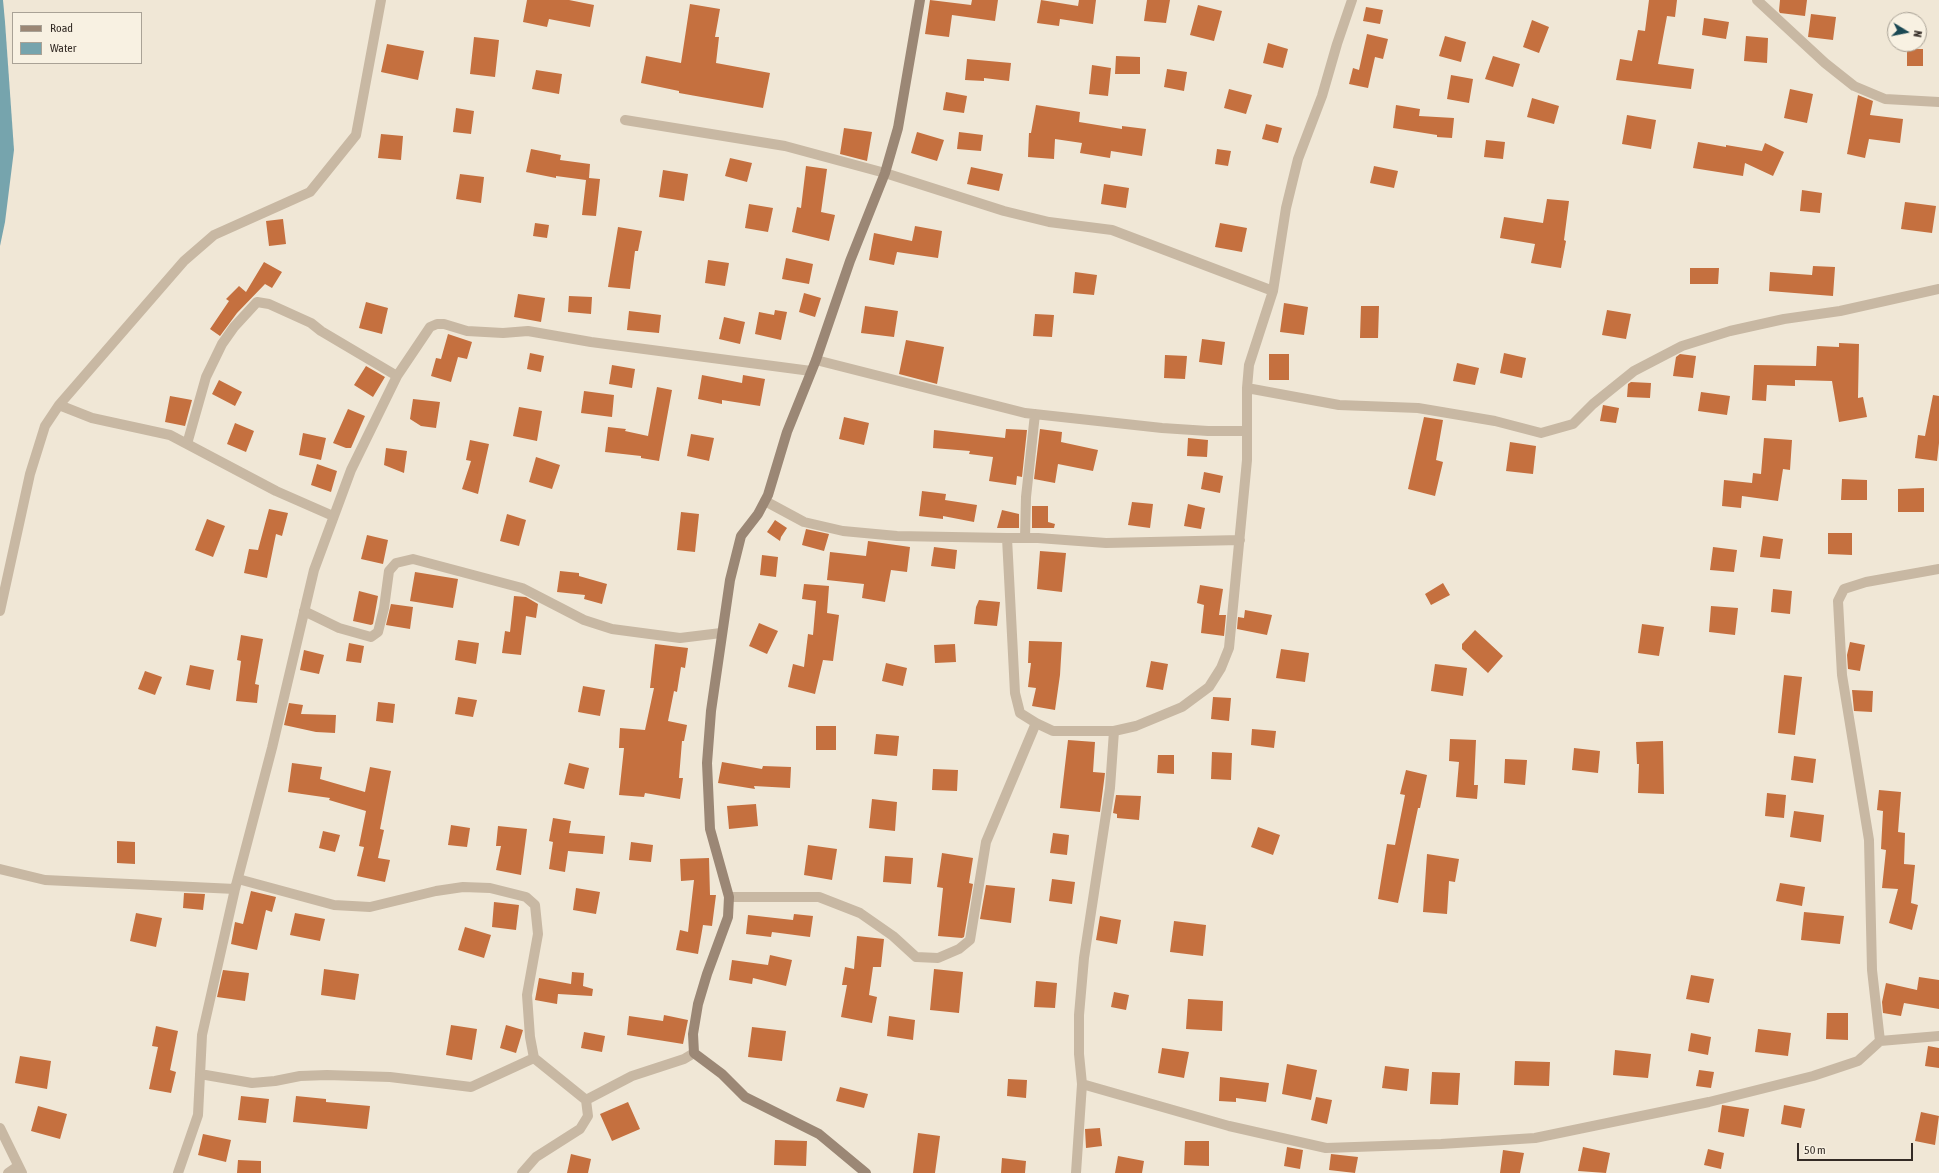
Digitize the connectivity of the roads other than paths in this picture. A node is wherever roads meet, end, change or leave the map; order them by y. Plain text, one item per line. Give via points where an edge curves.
1 (381, 0) edge
2 (920, 0) edge
3 (1352, 0) edge
4 (1757, 0) edge
5 (1939, 102) edge
6 (625, 120) dead end
7 (886, 174) junction
8 (1939, 289) edge
9 (1273, 291) junction
10 (816, 360) junction
11 (811, 371) junction
12 (397, 376) junction
13 (1247, 388) junction
14 (59, 405) junction
15 (1035, 414) junction
16 (1247, 431) junction
17 (186, 444) junction
18 (765, 501) junction
19 (333, 516) junction
20 (1007, 538) junction
21 (1025, 538) junction
22 (1240, 540) junction
23 (1939, 569) edge
24 (0, 611) edge
25 (304, 611) junction
26 (721, 633) junction
27 (1036, 723) junction
28 (1114, 731) junction
29 (0, 869) edge
30 (236, 884) junction
31 (729, 896) junction
32 (1939, 1036) edge
33 (1880, 1041) junction
34 (694, 1053) junction
35 (534, 1058) junction
36 (200, 1074) junction
37 (1082, 1084) junction
38 (586, 1100) junction
39 (0, 1128) edge
40 (20, 1169) edge
41 (8, 1173) edge
42 (178, 1173) edge
43 (522, 1173) edge
44 (866, 1173) edge
45 (1076, 1173) edge

1 - 14 street via 356,135 310,192 214,235 184,261
2 - 7 main road via 898,128
3 - 9 street via 1322,96 1298,159 1286,208
4 - 5 street via 1825,63 1854,86 1885,99
6 - 7 street via 785,146
7 - 9 street via 1004,211 1049,222 1112,230
7 - 10 main road via 850,261
8 - 13 street via 1840,311 1730,331 1682,346 1634,371 1573,424 1541,433 1495,421 1418,408 1339,405
9 - 13 street via 1249,364
10 - 11 main road
10 - 15 street
11 - 12 street via 591,342 528,331 467,331 437,324 430,327
11 - 18 main road via 787,432
12 - 17 street via 311,323 269,304 257,302 234,327 219,350 206,377
12 - 19 street via 351,470
13 - 16 street
14 - 17 street via 92,418 170,434
14 - 24 street via 45,426 30,474
15 - 16 street via 1162,428
15 - 21 street via 1026,497
16 - 22 street
17 - 19 street via 276,491
18 - 20 street via 804,522 843,531 897,536
18 - 26 main road via 741,536
19 - 25 street via 314,570
20 - 21 street
20 - 27 street via 1015,693 1020,713
21 - 22 street via 1106,543
22 - 28 street via 1229,648 1222,668 1209,687 1182,707 1136,726
23 - 33 street via 1844,589 1838,601 1842,675 1869,840 1872,970
25 - 26 street via 338,628 372,637 378,632 389,571 396,563 413,559 522,588 584,620 612,629 680,638
25 - 30 street via 272,748
26 - 31 main road via 710,711 707,763 710,829
27 - 28 street via 1053,731
27 - 31 street via 986,842 970,940 959,949 938,958 916,957 893,936 860,913 819,897
28 - 37 street via 1110,788 1082,979 1079,1022
29 - 30 street via 45,880
30 - 35 street via 334,905 370,906 464,887 490,888 526,897 535,905 538,934 527,995
30 - 36 street via 202,1035
31 - 34 main road via 728,917 698,1004 693,1034
32 - 33 street
33 - 37 street via 1858,1061 1813,1076 1709,1102 1535,1138 1441,1144 1326,1148 1229,1126
34 - 38 street via 632,1076
34 - 44 main road via 722,1074 746,1097 819,1134
35 - 36 street via 472,1087 390,1076 327,1074 252,1083
35 - 38 street
36 - 42 street via 198,1115
37 - 45 street
38 - 43 street via 588,1116 580,1129 536,1157
39 - 40 street
40 - 41 street

